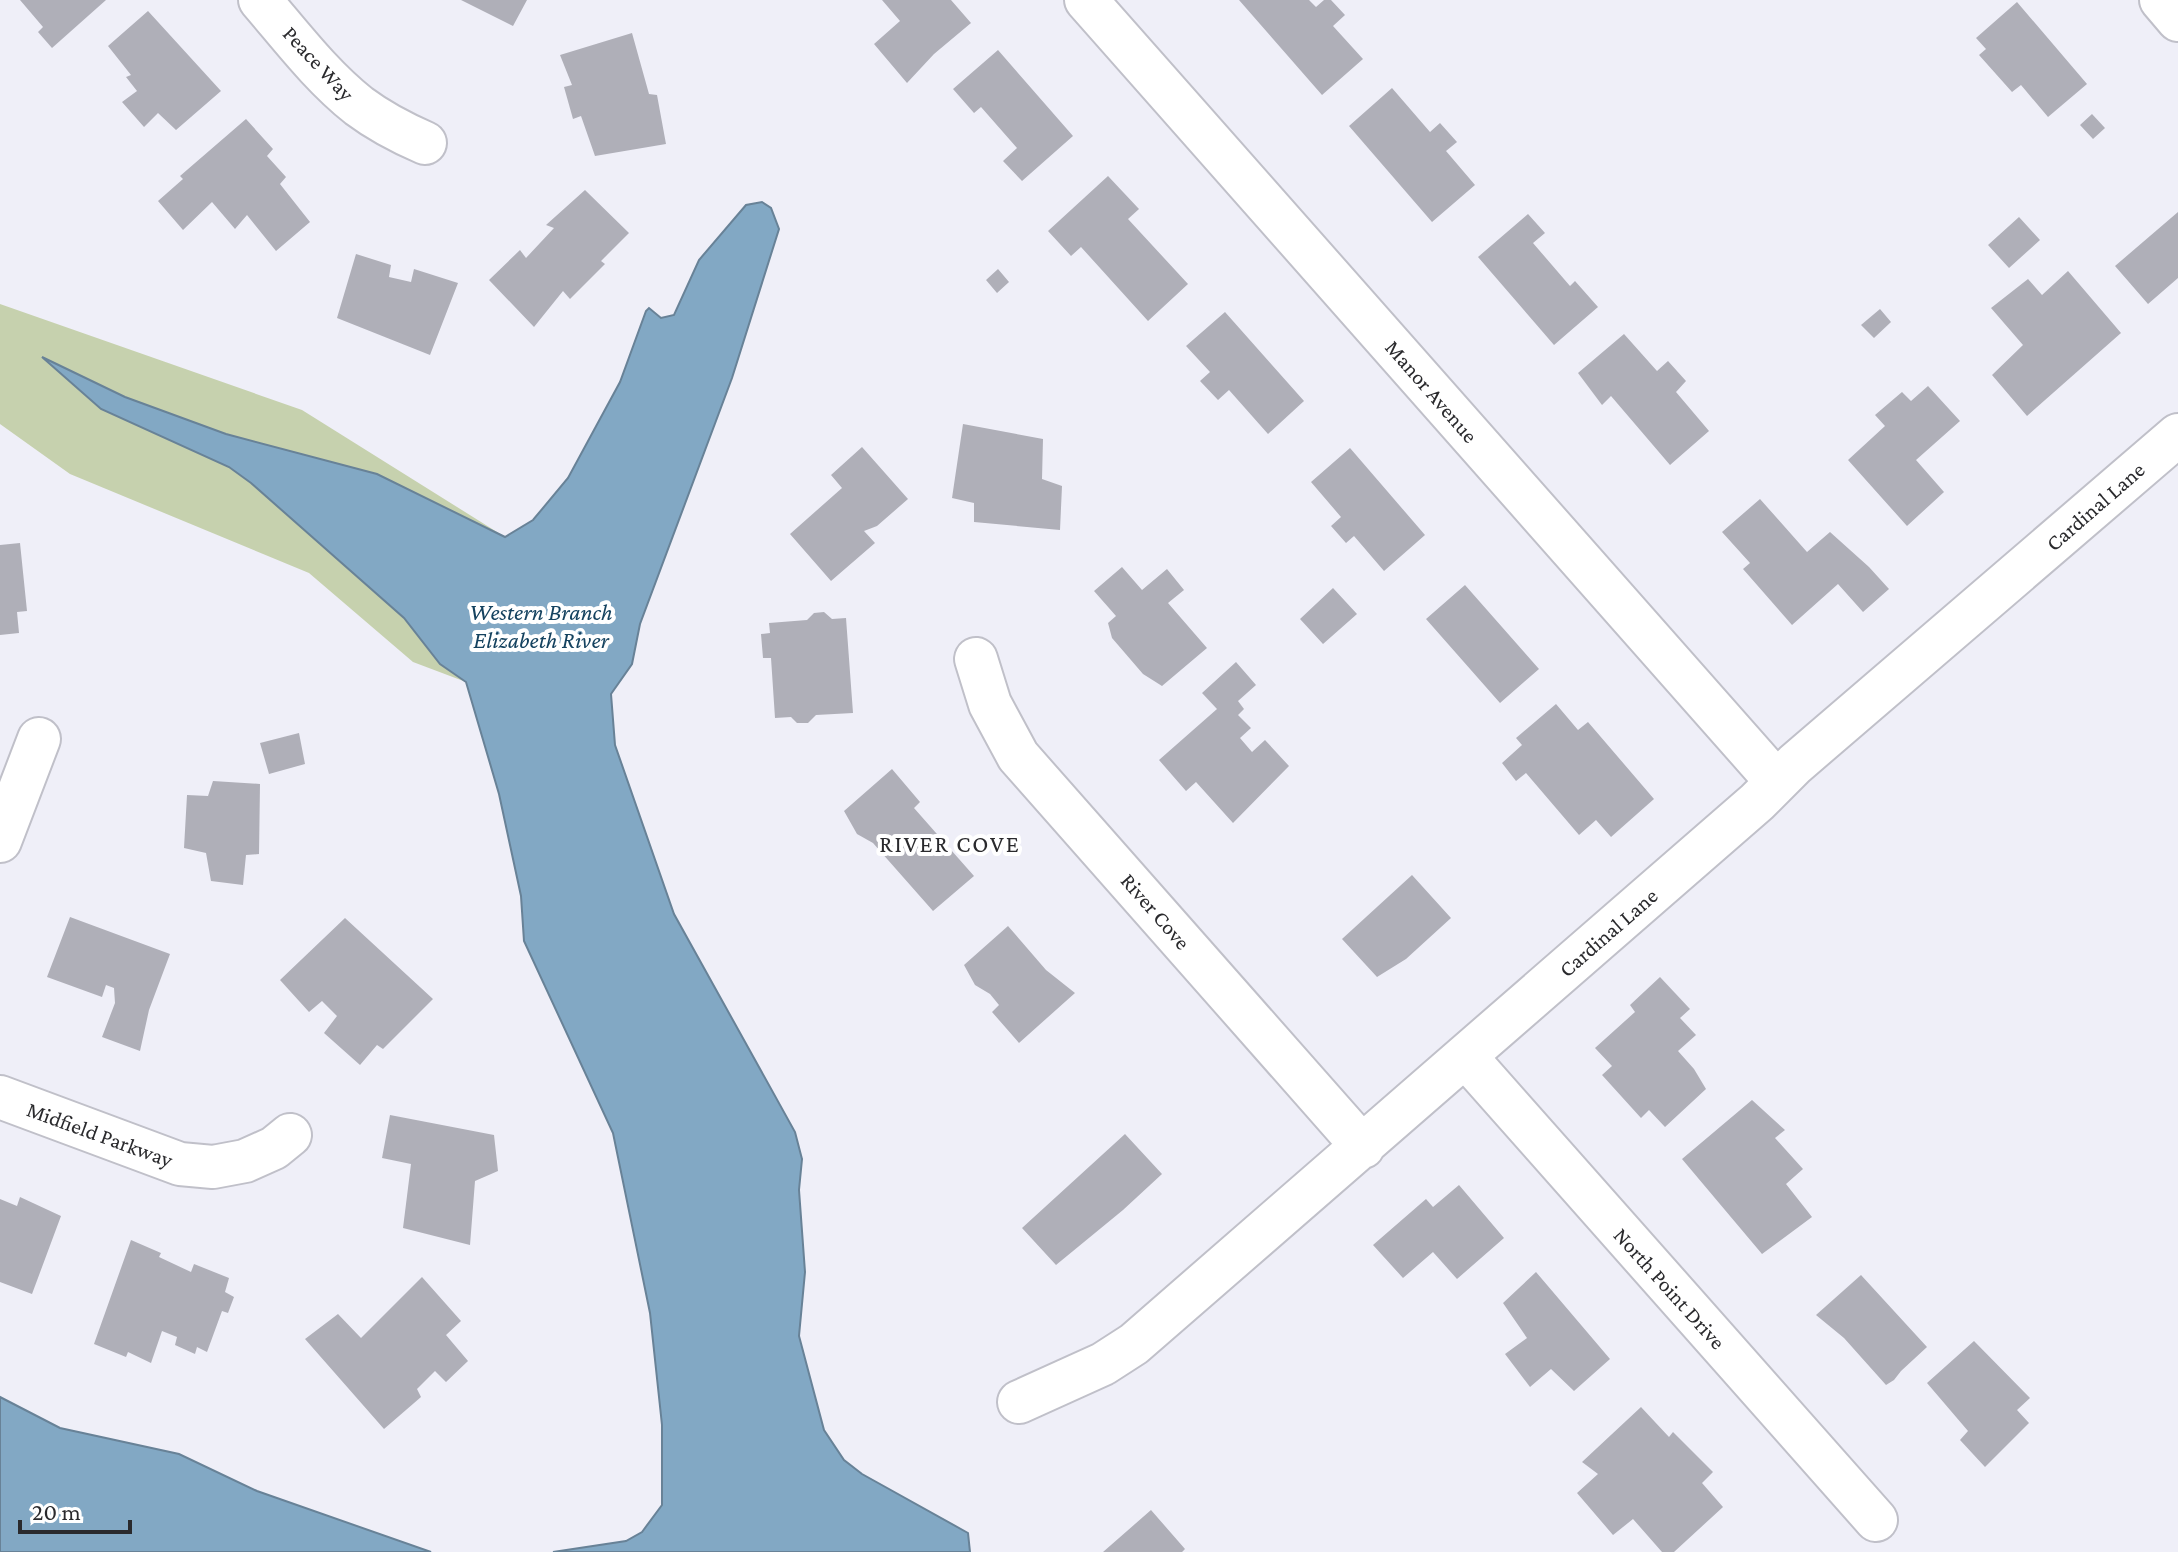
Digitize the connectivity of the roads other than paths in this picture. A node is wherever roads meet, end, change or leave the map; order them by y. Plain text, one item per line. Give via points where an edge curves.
1 (260, 0) edge
2 (1086, 0) edge
3 (2161, 0) edge
4 (2178, 20) edge
5 (425, 143) dead end
6 (2178, 435) edge
7 (976, 659) dead end
8 (39, 739) dead end
9 (1777, 782) junction
10 (0, 841) edge
11 (1465, 1056) junction
12 (0, 1097) edge
13 (290, 1135) dead end
14 (1363, 1147) junction
15 (1019, 1402) dead end
16 (1876, 1520) dead end

1 - 5 street, Peace Way via 360,107
2 - 9 street, Manor Avenue
3 - 4 street
6 - 9 street, Cardinal Lane
7 - 14 street, River Cove via 990,704 1018,756
8 - 10 street
9 - 11 street, Cardinal Lane
11 - 14 street, Cardinal Lane
11 - 16 street, North Point Drive
12 - 13 street, Midfield Parkway via 180,1164 213,1167 245,1161
14 - 15 street, Cardinal Lane via 1134,1344

